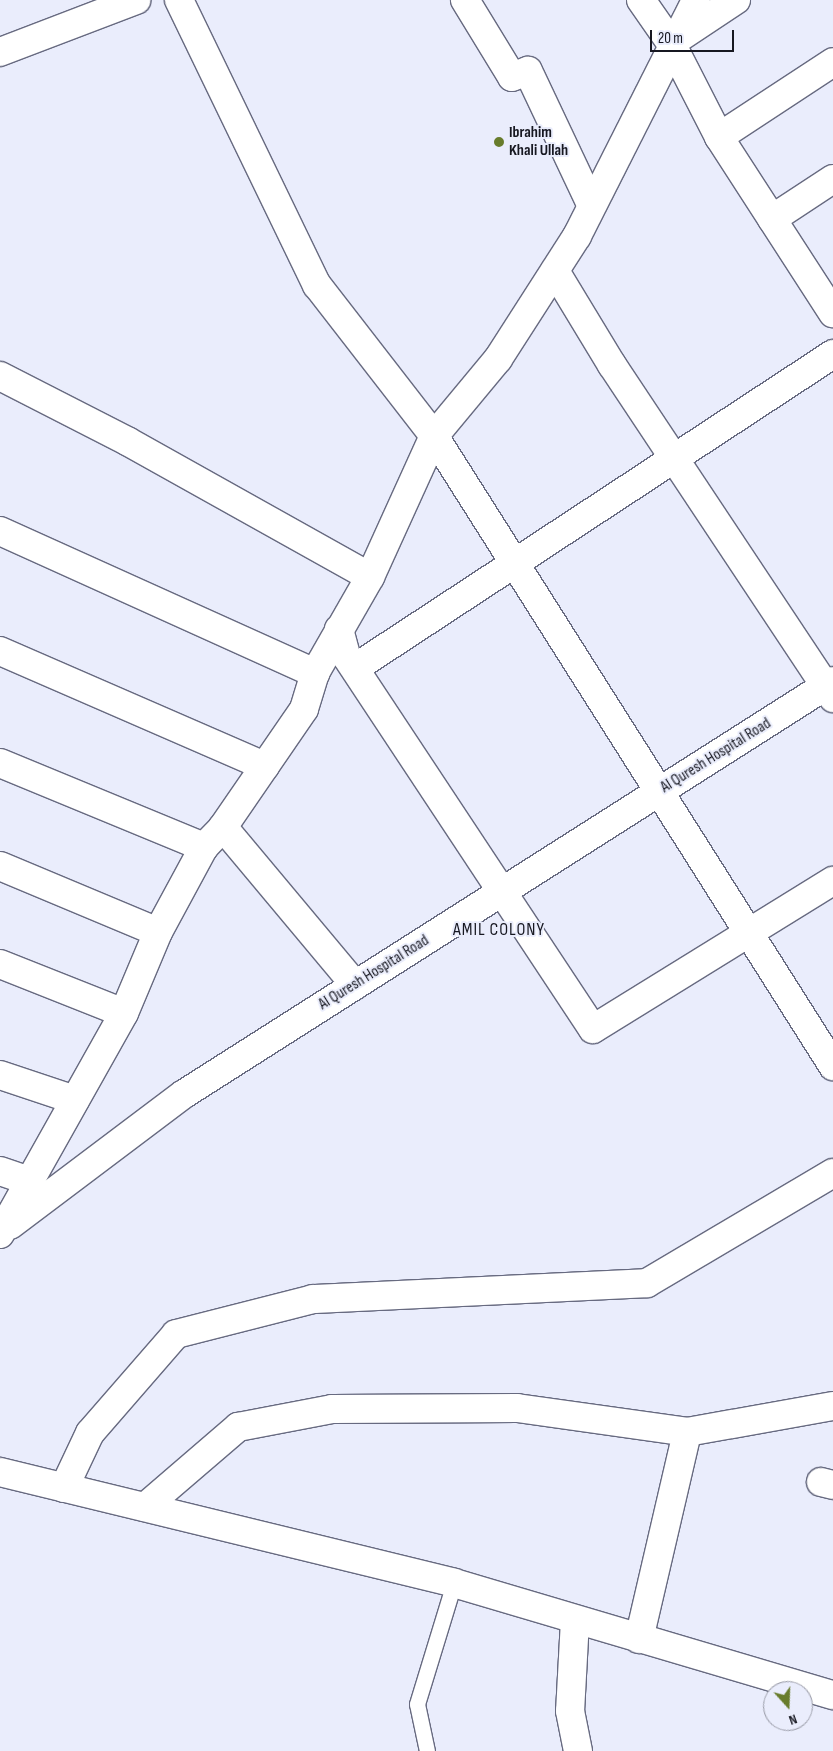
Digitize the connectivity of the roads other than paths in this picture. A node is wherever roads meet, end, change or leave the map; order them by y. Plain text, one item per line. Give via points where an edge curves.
1 (136, 0) edge
2 (179, 0) edge
3 (465, 0) edge
4 (641, 0) edge
5 (696, 0) edge
6 (736, 0) edge
7 (671, 43) junction
8 (0, 52) edge
9 (833, 62) edge
10 (719, 137) junction
11 (833, 179) edge
12 (591, 204) junction
13 (772, 219) junction
14 (555, 270) junction
15 (833, 314) edge
16 (833, 354) edge
17 (0, 376) edge
18 (434, 436) junction
19 (674, 458) junction
20 (0, 531) edge
21 (516, 562) junction
22 (370, 577) junction
23 (339, 629) junction
24 (0, 651) edge
25 (355, 668) junction
26 (315, 673) junction
27 (830, 688) edge
28 (0, 763) edge
29 (265, 766) junction
30 (661, 790) junction
31 (223, 827) junction
32 (204, 846) junction
33 (0, 866) edge
34 (833, 881) edge
35 (500, 893) junction
36 (158, 932) junction
37 (749, 932) junction
38 (0, 964) edge
39 (355, 985) junction
40 (124, 1013) junction
41 (833, 1066) edge
42 (0, 1075) edge
43 (75, 1100) junction
44 (0, 1171) edge
45 (833, 1173) edge
46 (29, 1181) junction
47 (0, 1233) edge
48 (833, 1406) edge
49 (686, 1432) junction
50 (0, 1472) edge
51 (64, 1488) junction
52 (145, 1507) junction
53 (454, 1583) junction
54 (575, 1620) junction
55 (639, 1639) junction
56 (833, 1696) edge
57 (427, 1751) edge
58 (578, 1751) edge

1 - 8 street
2 - 18 street via 317,285
3 - 12 street via 512,77 528,71
4 - 7 street
5 - 7 street
6 - 7 street
7 - 10 street
7 - 12 street
9 - 10 street
10 - 13 street
11 - 13 street
12 - 14 street
13 - 15 street
14 - 18 street via 498,359
14 - 19 street
16 - 19 street
17 - 22 street via 127,441
18 - 21 street
18 - 22 street
19 - 21 street
19 - 27 street
20 - 26 street
21 - 25 street
21 - 30 street
22 - 23 street
23 - 25 street via 346,656
23 - 26 street
24 - 29 street
25 - 35 street
26 - 29 street via 304,709
27 - 30 street, Al Quresh Hospital Road
28 - 32 street
29 - 31 street
30 - 35 street, Al Quresh Hospital Road
30 - 37 street
31 - 32 street
31 - 39 street
32 - 36 street
33 - 36 street
34 - 37 street
35 - 37 street via 593,1030
35 - 39 street, Al Quresh Hospital Road
36 - 40 street
37 - 41 street
38 - 40 street
39 - 47 street, Al Quresh Hospital Road via 184,1094
40 - 43 street
42 - 43 street
43 - 46 street
44 - 46 street
45 - 51 street via 647,1284 313,1298 176,1334 90,1433
46 - 47 street
48 - 49 street
49 - 52 street via 517,1408 332,1409 238,1427
49 - 55 street
50 - 51 street
51 - 52 street
52 - 53 street
53 - 54 street
53 - 57 lane via 417,1704
54 - 55 street
54 - 58 street via 570,1711
55 - 56 street

